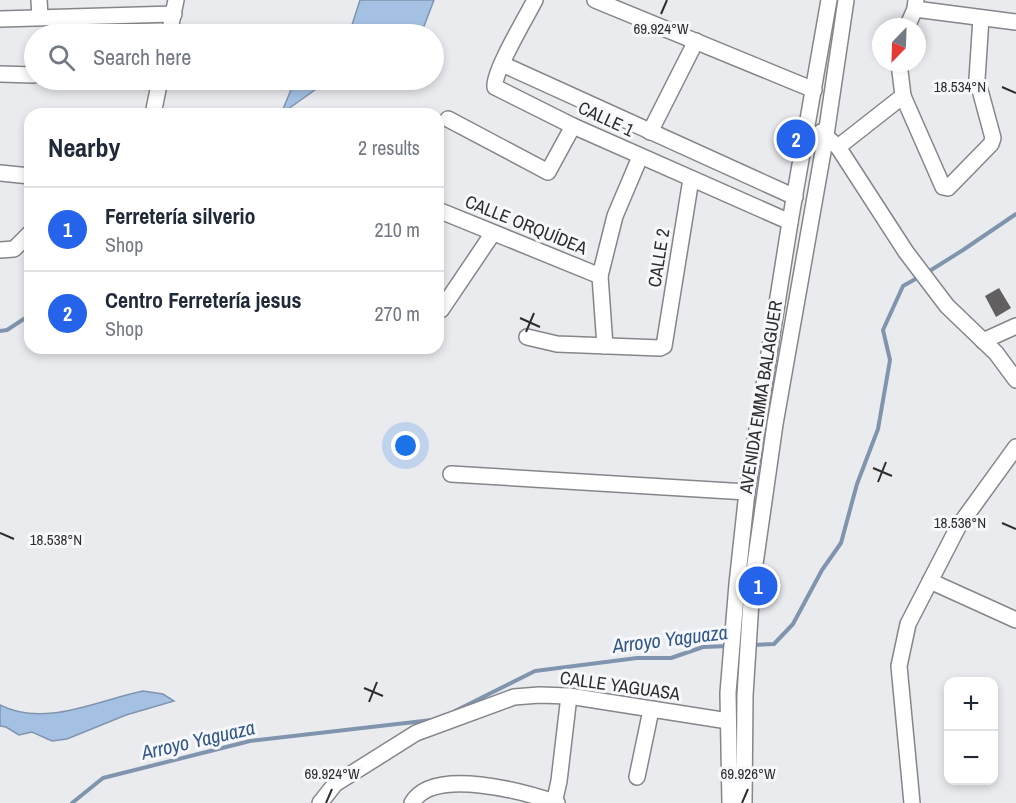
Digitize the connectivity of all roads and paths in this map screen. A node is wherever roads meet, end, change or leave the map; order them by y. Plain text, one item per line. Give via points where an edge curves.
1 (39, 0) edge
2 (535, 0) edge
3 (595, 0) edge
4 (829, 0) edge
5 (846, 0) edge
6 (915, 4) edge
7 (175, 7) edge
8 (40, 16) junction
9 (981, 18) junction
10 (0, 19) edge
11 (1016, 22) edge
12 (171, 24) edge
13 (696, 41) junction
14 (502, 64) junction
15 (900, 72) edge
16 (0, 74) edge
17 (24, 75) edge
18 (158, 90) edge
19 (814, 90) junction
20 (903, 96) junction
21 (154, 108) edge
22 (448, 119) dead end
23 (808, 124) junction
24 (573, 126) junction
25 (650, 132) junction
26 (826, 135) junction
27 (838, 147) junction
28 (640, 157) junction
29 (0, 173) edge
30 (24, 175) edge
31 (691, 180) junction
32 (795, 197) junction
33 (444, 213) edge
34 (790, 222) junction
35 (493, 233) junction
36 (24, 239) edge
37 (0, 250) edge
38 (600, 276) junction
39 (444, 306) edge
40 (1016, 326) edge
41 (526, 338) dead end
42 (983, 341) junction
43 (606, 346) junction
44 (1016, 380) edge
45 (758, 423) junction
46 (775, 424) junction
47 (1016, 447) edge
48 (451, 474) dead end
49 (747, 492) junction
50 (930, 581) junction
51 (745, 585) junction
52 (1016, 620) edge
53 (569, 696) junction
54 (651, 710) junction
55 (728, 721) junction
56 (637, 777) dead end
57 (320, 803) edge
58 (412, 803) edge
59 (555, 803) edge
60 (730, 803) edge
61 (744, 803) edge
62 (912, 803) edge

1 - 8 street
2 - 14 street, CALLE 1
3 - 13 street
4 - 19 street, AVENIDA EMMA BALAGUER
5 - 26 street, AVENIDA EMMA BALAGUER
6 - 9 street
7 - 8 street
7 - 12 street
8 - 10 street
9 - 11 street
9 - 20 street via 976,79 993,138 948,188 943,187
13 - 19 street
13 - 25 street
14 - 24 street, CALLE 1 via 495,87
14 - 25 street
15 - 20 street
16 - 17 street
18 - 21 street
19 - 23 street, AVENIDA EMMA BALAGUER
20 - 27 street
22 - 24 street via 548,172
23 - 26 street
23 - 32 street, AVENIDA EMMA BALAGUER
24 - 28 street, CALLE 1
25 - 32 street
26 - 27 street
26 - 46 street, AVENIDA EMMA BALAGUER
27 - 42 street via 906,252 947,306
28 - 31 street, CALLE 1
28 - 38 street via 615,216
29 - 30 street
31 - 34 street, CALLE 1
31 - 43 street, CALLE 2 via 666,343 660,348
32 - 34 street, AVENIDA EMMA BALAGUER
33 - 35 street, CALLE ORQUÍDEA
34 - 45 street, AVENIDA EMMA BALAGUER
35 - 38 street, CALLE ORQUÍDEA
35 - 39 street
36 - 37 street via 14,249
38 - 43 street
40 - 42 street
41 - 43 street
42 - 44 street
45 - 46 street
45 - 49 street, AVENIDA EMMA BALAGUER
46 - 51 street, AVENIDA EMMA BALAGUER
47 - 50 street via 958,527
48 - 49 street
49 - 51 street, AVENIDA EMMA BALAGUER
50 - 52 street
50 - 62 street via 908,624 899,666
51 - 55 street, AVENIDA EMMA BALAGUER via 728,693
51 - 61 street, AVENIDA EMMA BALAGUER
53 - 54 street, CALLE YAGUASA
53 - 57 street, CALLE YAGUASA via 514,697 416,733 335,784
53 - 59 street
54 - 55 street, CALLE YAGUASA
54 - 56 street
55 - 60 street, AVENIDA EMMA BALAGUER
58 - 59 street via 419,794 446,784 476,783

